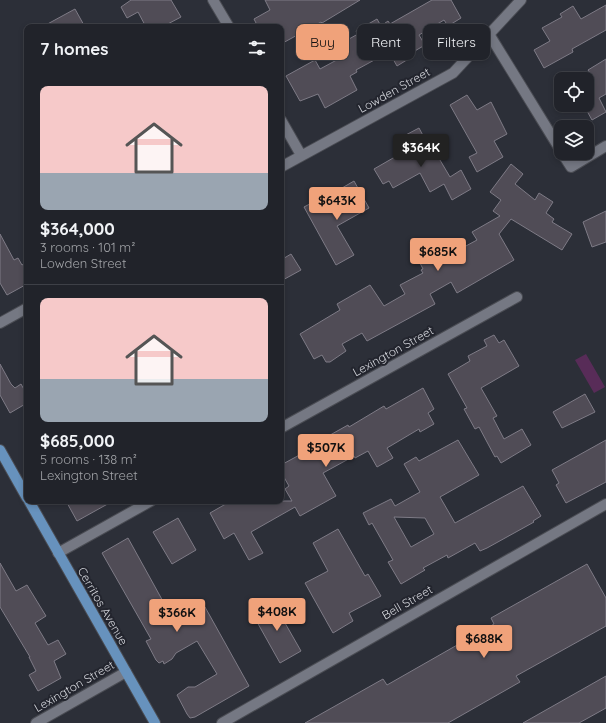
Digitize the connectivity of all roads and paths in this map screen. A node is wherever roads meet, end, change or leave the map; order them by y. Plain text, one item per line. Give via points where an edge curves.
1 (213, 0) edge
2 (521, 0) edge
3 (227, 24) edge
4 (490, 33) edge
5 (490, 36) edge
6 (465, 60) edge
7 (284, 125) edge
8 (554, 139) edge
9 (606, 146) edge
10 (594, 153) edge
11 (301, 155) junction
12 (567, 160) edge
13 (583, 160) edge
14 (284, 164) edge
15 (517, 297) dead end
16 (24, 310) edge
17 (0, 323) edge
18 (284, 426) edge
19 (0, 450) edge
20 (24, 493) edge
21 (31, 504) edge
22 (146, 504) edge
23 (606, 504) edge
24 (58, 553) junction
25 (126, 672) junction
26 (36, 723) edge
27 (155, 723) edge
28 (222, 723) edge

1 - 3 street
2 - 4 street, Lowden Street
5 - 8 street
6 - 11 street, Lowden Street via 453,73
7 - 11 street
9 - 10 street
11 - 14 street, Lowden Street
12 - 13 street via 571,167
15 - 18 street, Lexington Street
16 - 17 street
19 - 20 main road
21 - 24 main road, Cerritos Avenue
22 - 24 street
23 - 28 street, Bell Street
24 - 25 main road, Cerritos Avenue
25 - 26 street, Lexington Street
25 - 27 main road, Cerritos Avenue

